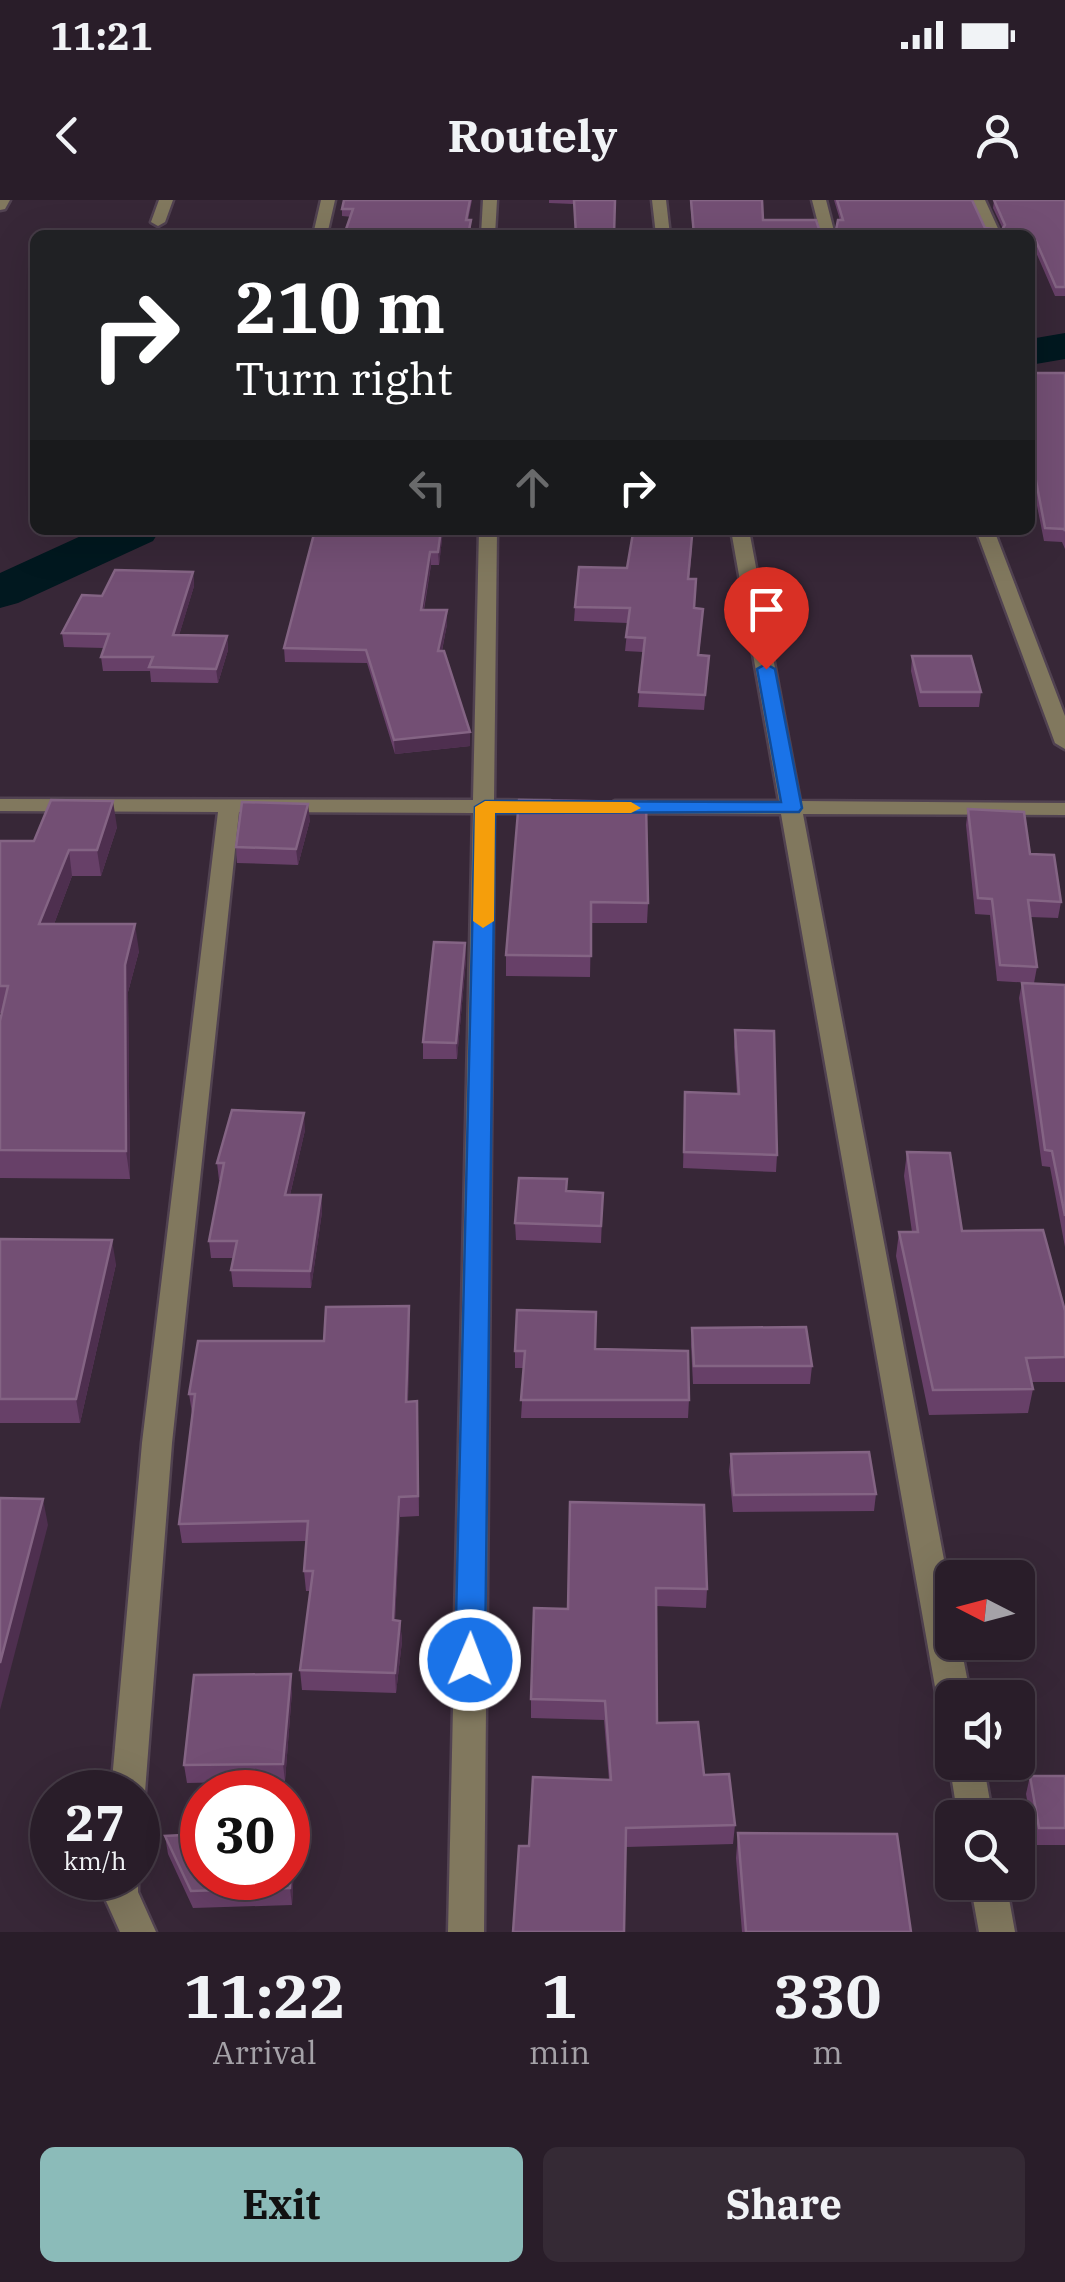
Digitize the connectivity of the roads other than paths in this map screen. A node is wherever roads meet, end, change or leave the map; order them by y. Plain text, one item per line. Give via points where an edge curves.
1 (166, 200) edge
2 (328, 200) edge
3 (490, 200) edge
4 (659, 200) edge
5 (818, 200) edge
6 (978, 200) edge
7 (158, 222) dead end
8 (321, 230) edge
9 (488, 230) edge
10 (662, 230) edge
11 (827, 230) edge
12 (992, 230) edge
13 (488, 535) edge
14 (741, 535) edge
15 (986, 535) edge
16 (1065, 743) edge
17 (0, 805) edge
18 (229, 806) junction
19 (485, 807) junction
20 (792, 808) junction
21 (1065, 809) edge
22 (951, 1680) edge
23 (130, 1770) edge
24 (124, 1900) edge
25 (991, 1900) edge
26 (138, 1932) edge
27 (466, 1932) edge
28 (997, 1932) edge

1 - 7 street
2 - 8 street
3 - 9 street
4 - 10 street
5 - 11 street
6 - 12 street
13 - 19 street
14 - 20 street
15 - 16 street
17 - 18 street
18 - 19 street
18 - 23 street via 157,1444
19 - 20 street
19 - 27 street
20 - 21 street
20 - 22 street
24 - 26 street
25 - 28 street

